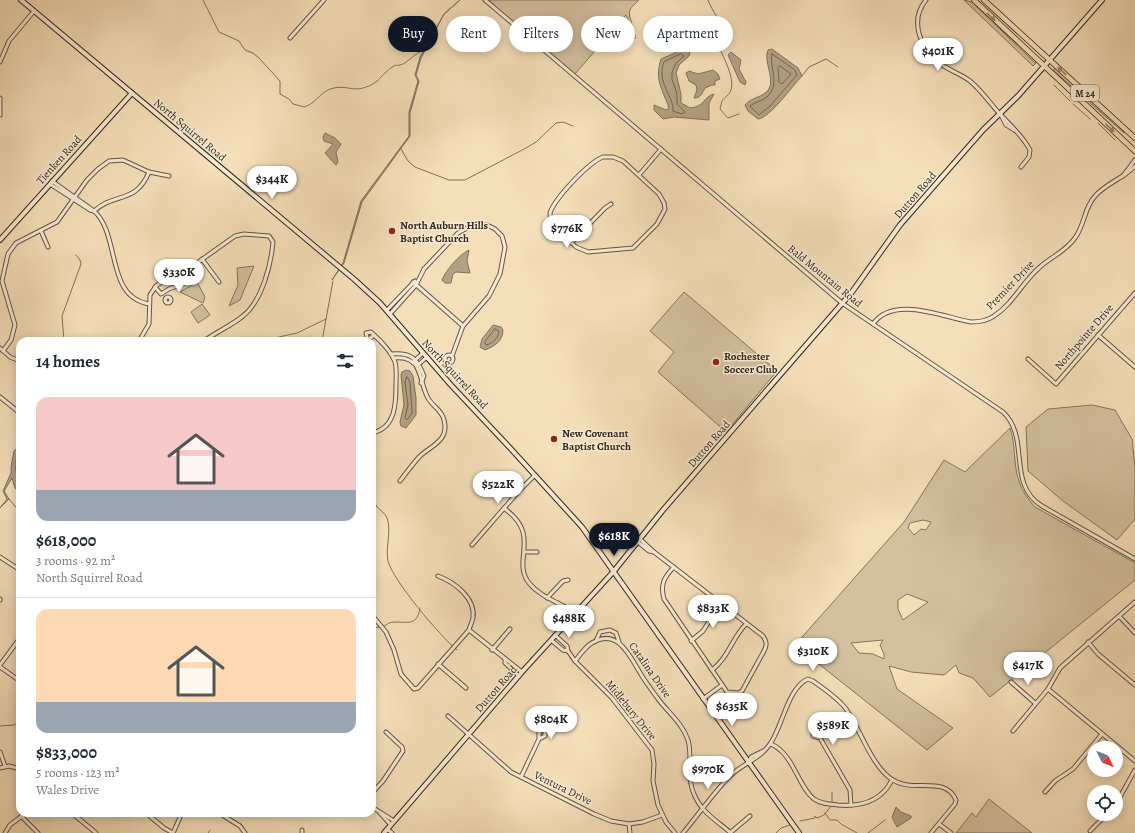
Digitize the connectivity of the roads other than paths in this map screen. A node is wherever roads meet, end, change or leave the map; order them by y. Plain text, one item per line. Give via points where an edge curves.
1 (21, 0) edge
2 (324, 0) edge
3 (485, 0) edge
4 (926, 0) edge
5 (974, 0) edge
6 (984, 0) edge
7 (1102, 0) edge
8 (34, 11) junction
9 (290, 38) dead end
10 (1050, 60) junction
11 (0, 62) edge
12 (1044, 66) junction
13 (132, 93) junction
14 (0, 98) edge
15 (1000, 114) junction
16 (0, 115) edge
17 (1129, 133) junction
18 (1120, 137) junction
19 (1135, 138) edge
20 (661, 149) junction
21 (1135, 151) edge
22 (1135, 160) edge
23 (1135, 166) edge
24 (1021, 168) dead end
25 (149, 172) junction
26 (639, 174) junction
27 (169, 176) dead end
28 (1123, 176) junction
29 (51, 183) junction
30 (74, 198) junction
31 (611, 204) dead end
32 (94, 211) junction
33 (41, 231) junction
34 (0, 240) edge
35 (571, 243) junction
36 (48, 247) dead end
37 (202, 259) junction
38 (183, 273) junction
39 (418, 279) junction
40 (219, 282) dead end
41 (413, 282) junction
42 (416, 285) junction
43 (1, 287) edge
44 (155, 287) junction
45 (161, 294) junction
46 (1135, 294) edge
47 (400, 296) junction
48 (165, 299) dead end
49 (404, 299) junction
50 (842, 303) junction
51 (149, 304) junction
52 (388, 312) junction
53 (873, 324) junction
54 (462, 326) junction
55 (1098, 334) junction
56 (374, 335) edge
57 (141, 337) edge
58 (210, 337) edge
59 (367, 337) edge
60 (376, 337) edge
61 (0, 348) edge
62 (3, 351) junction
63 (423, 353) junction
64 (391, 354) junction
65 (452, 356) dead end
66 (427, 357) junction
67 (393, 358) junction
68 (16, 359) edge
69 (1028, 359) dead end
70 (414, 361) junction
71 (418, 365) junction
72 (1135, 367) edge
73 (0, 397) edge
74 (16, 410) edge
75 (376, 430) edge
76 (535, 475) junction
77 (400, 481) dead end
78 (505, 509) junction
79 (639, 541) junction
80 (472, 545) dead end
81 (524, 552) junction
82 (537, 552) dead end
83 (0, 557) edge
84 (1135, 559) edge
85 (16, 567) edge
86 (674, 567) junction
87 (614, 571) junction
88 (438, 576) dead end
89 (568, 580) dead end
90 (547, 598) junction
91 (1135, 602) edge
92 (557, 604) junction
93 (720, 604) junction
94 (575, 613) junction
95 (1119, 616) junction
96 (571, 617) junction
97 (376, 620) edge
98 (746, 624) junction
99 (510, 629) dead end
100 (469, 630) junction
101 (1135, 633) edge
102 (555, 635) junction
103 (551, 640) junction
104 (596, 641) junction
105 (691, 641) junction
106 (619, 642) junction
107 (1088, 642) junction
108 (16, 644) edge
109 (492, 650) junction
110 (568, 651) junction
111 (575, 661) junction
112 (438, 664) junction
113 (0, 666) edge
114 (712, 670) junction
115 (521, 674) junction
116 (16, 678) edge
117 (1011, 682) dead end
118 (1135, 684) edge
119 (722, 685) junction
120 (466, 688) dead end
121 (1048, 689) junction
122 (703, 699) junction
123 (1035, 703) junction
124 (448, 716) dead end
125 (1013, 731) dead end
126 (386, 732) dead end
127 (469, 734) junction
128 (1102, 734) junction
129 (820, 738) dead end
130 (539, 739) dead end
131 (771, 744) junction
132 (0, 752) edge
133 (1135, 761) edge
134 (748, 762) junction
135 (5, 766) junction
136 (0, 768) edge
137 (16, 768) edge
138 (1135, 770) edge
139 (521, 777) junction
140 (892, 780) junction
141 (376, 789) edge
142 (1123, 791) edge
143 (1046, 792) dead end
144 (851, 805) junction
145 (702, 809) junction
146 (376, 810) edge
147 (380, 813) junction
148 (386, 815) junction
149 (662, 815) junction
150 (750, 816) dead end
151 (20, 817) edge
152 (22, 817) edge
153 (77, 817) edge
154 (151, 817) edge
155 (180, 817) edge
156 (225, 817) edge
157 (383, 818) junction
158 (1099, 821) edge
159 (392, 823) junction
160 (629, 824) junction
161 (940, 824) junction
162 (387, 829) junction
163 (1090, 831) dead end
164 (4, 833) edge
165 (38, 833) edge
166 (96, 833) edge
167 (173, 833) edge
168 (245, 833) edge
169 (384, 833) edge
170 (392, 833) edge
171 (630, 833) edge
172 (675, 833) edge
173 (683, 833) edge
174 (731, 833) edge
175 (799, 833) edge
176 (931, 833) edge
177 (951, 833) edge

1 - 8 street, North Squirrel Road
2 - 9 street
3 - 20 street, Bald Mountain Road
4 - 15 street via 920,10 917,24 924,46 940,64 970,82
5 -> 12 main road, M 24
6 - 10 main road, M 24
7 - 10 street, Dutton Road
8 - 11 street via 9,41
8 - 13 street, North Squirrel Road
10 - 12 street, Dutton Road
17 -> 10 main road, M 24
12 - 15 street, Dutton Road
12 -> 18 main road, M 24
13 - 29 street, Tienken Road
13 - 52 street, North Squirrel Road via 344,270
14 - 16 street
15 - 24 street via 1005,124 1014,130 1030,150 1029,157
15 - 50 street, Dutton Road via 900,225 865,276
17 - 18 main road via 1125,137
17 - 19 main road, M 24
18 - 21 main road, M 24
20 - 26 street
20 - 50 street, Bald Mountain Road
22 - 28 street, Premier Drive
23 - 28 street, Premier Drive
25 - 27 street
25 - 30 street via 123,160 110,161 98,169
25 - 32 street via 136,192 104,203
26 - 35 street via 623,161 614,157 603,158 591,165 558,198 550,213 554,226
26 - 35 street via 662,198 665,209 657,224 629,249 588,252 581,251
28 - 53 street, Premier Drive via 1092,200 1074,240 1039,268 993,317 982,322 971,322 897,308 881,315
29 - 30 street
29 - 34 street, Tienken Road
30 - 32 street
30 - 33 street via 57,222
31 - 35 street
32 - 51 street via 102,221 124,289 136,300
33 - 36 street
33 - 43 street via 18,241 12,247 8,254
37 - 38 street
37 - 40 street
37 - 58 street via 239,234 272,239 270,267 251,308 244,316
38 - 44 street via 162,281
38 - 45 street via 187,282
39 - 41 street
39 - 42 street
39 - 54 street via 424,269 461,231 483,225 497,231 505,247 500,274 489,296
41 - 42 street
41 - 47 street
42 - 49 street
42 - 54 street
43 - 62 street via 15,325 11,340
44 - 45 street
44 - 51 street via 150,295
45 - 48 street
46 - 55 street, Northpointe Drive
47 - 49 street
47 - 52 street
49 - 52 street
50 - 53 street, Bald Mountain Road
50 - 79 street, Dutton Road
51 - 57 street via 149,324
52 - 63 street, North Squirrel Road
53 - 84 street, Bald Mountain Road via 1006,415 1017,435 1024,484 1031,498
54 - 65 street
55 - 69 street, Northpointe Drive via 1056,384
55 - 72 street
56 - 59 street via 371,332 366,333
60 - 64 street
61 - 62 street
62 - 68 street
63 - 66 street, North Squirrel Road
63 - 70 street
64 - 67 street
64 - 70 street via 401,353
66 - 71 street
66 - 76 street, North Squirrel Road
67 - 70 street via 401,357
67 - 75 street via 396,372 395,411 388,423
70 - 71 street
71 - 77 street via 424,376 421,383 429,400 443,416 445,428 441,440 420,457
73 - 74 street
76 - 78 street via 519,490
76 - 87 street, North Squirrel Road via 582,527
78 - 80 street
78 - 81 street via 522,525
79 - 86 street
79 - 87 street, Dutton Road
81 - 82 street
81 - 90 street via 525,576 529,584
83 - 85 street
86 - 93 street
86 - 105 street via 663,583 664,599
87 - 94 street, Dutton Road
87 - 122 street, North Squirrel Road
88 - 100 street via 446,579 470,602 473,618
89 - 90 street via 563,581
90 - 92 street
91 - 95 street
92 - 94 street
92 - 96 street
93 - 98 street
93 - 105 street via 703,631
94 - 96 street, Dutton Road
95 - 101 street
95 - 107 street
96 - 102 street, Dutton Road
97 - 112 street via 386,632 401,674 414,689
98 - 114 street via 723,661
98 - 119 street via 766,642 764,652 742,691 735,694 727,692
99 - 109 street
100 - 109 street
100 - 112 street
102 - 103 street, Dutton Road
102 - 110 street, Midlebury Drive via 567,646
103 - 110 street, Midlebury Drive
103 - 115 street, Dutton Road
104 - 106 street, Catalina Drive via 607,639
104 - 106 street via 600,632 610,630 616,633
104 - 111 street
105 - 114 street
106 - 145 street, Catalina Drive via 628,650 657,698 685,733 690,751 690,781 693,794
107 - 118 street via 1098,654
107 - 121 street via 1060,668
108 - 113 street
109 - 115 street
110 - 111 street, Midlebury Drive
111 - 149 street, Midlebury Drive via 612,698 652,750 653,781
112 - 120 street
113 - 116 street
114 - 119 street
115 - 127 street, Dutton Road
117 - 123 street
119 - 122 street
121 - 123 street
121 - 128 street
122 - 134 street, North Squirrel Road
123 - 125 street
124 - 127 street, Ventura Drive
126 - 141 street via 403,751
127 - 139 street, Ventura Drive via 511,772
127 - 159 street, Dutton Road
128 - 133 street
128 - 143 street via 1073,769 1055,781
129 - 144 street via 850,790
130 - 139 street
131 - 134 street via 751,757
131 - 140 street via 792,698 803,681 808,679 844,706 880,770
131 - 144 street via 779,748 788,759 814,798 828,804
132 - 135 street
134 - 145 street via 728,777
134 - 175 street, North Squirrel Road
135 - 136 street
135 - 137 street
138 - 142 street
139 - 160 street, Ventura Drive via 594,814 611,821
140 - 144 street via 888,788 876,798 860,805
140 - 161 street via 910,787 940,786 952,794 956,800
145 - 173 street
145 - 174 street, Catalina Drive
146 - 147 street
147 - 148 street
147 - 157 street
148 - 157 street
148 - 159 street
149 - 160 street, Ventura Drive
149 - 172 street, Midlebury Drive
150 - 174 street
151 - 164 street
152 - 165 street
153 - 166 street
154 - 167 street
155 - 167 street
156 - 168 street via 240,826
157 - 159 street
158 - 163 street
159 - 162 street, Dutton Road
160 - 171 street
161 - 176 street
161 - 177 street
162 - 169 street, Dutton Road
162 - 170 street

